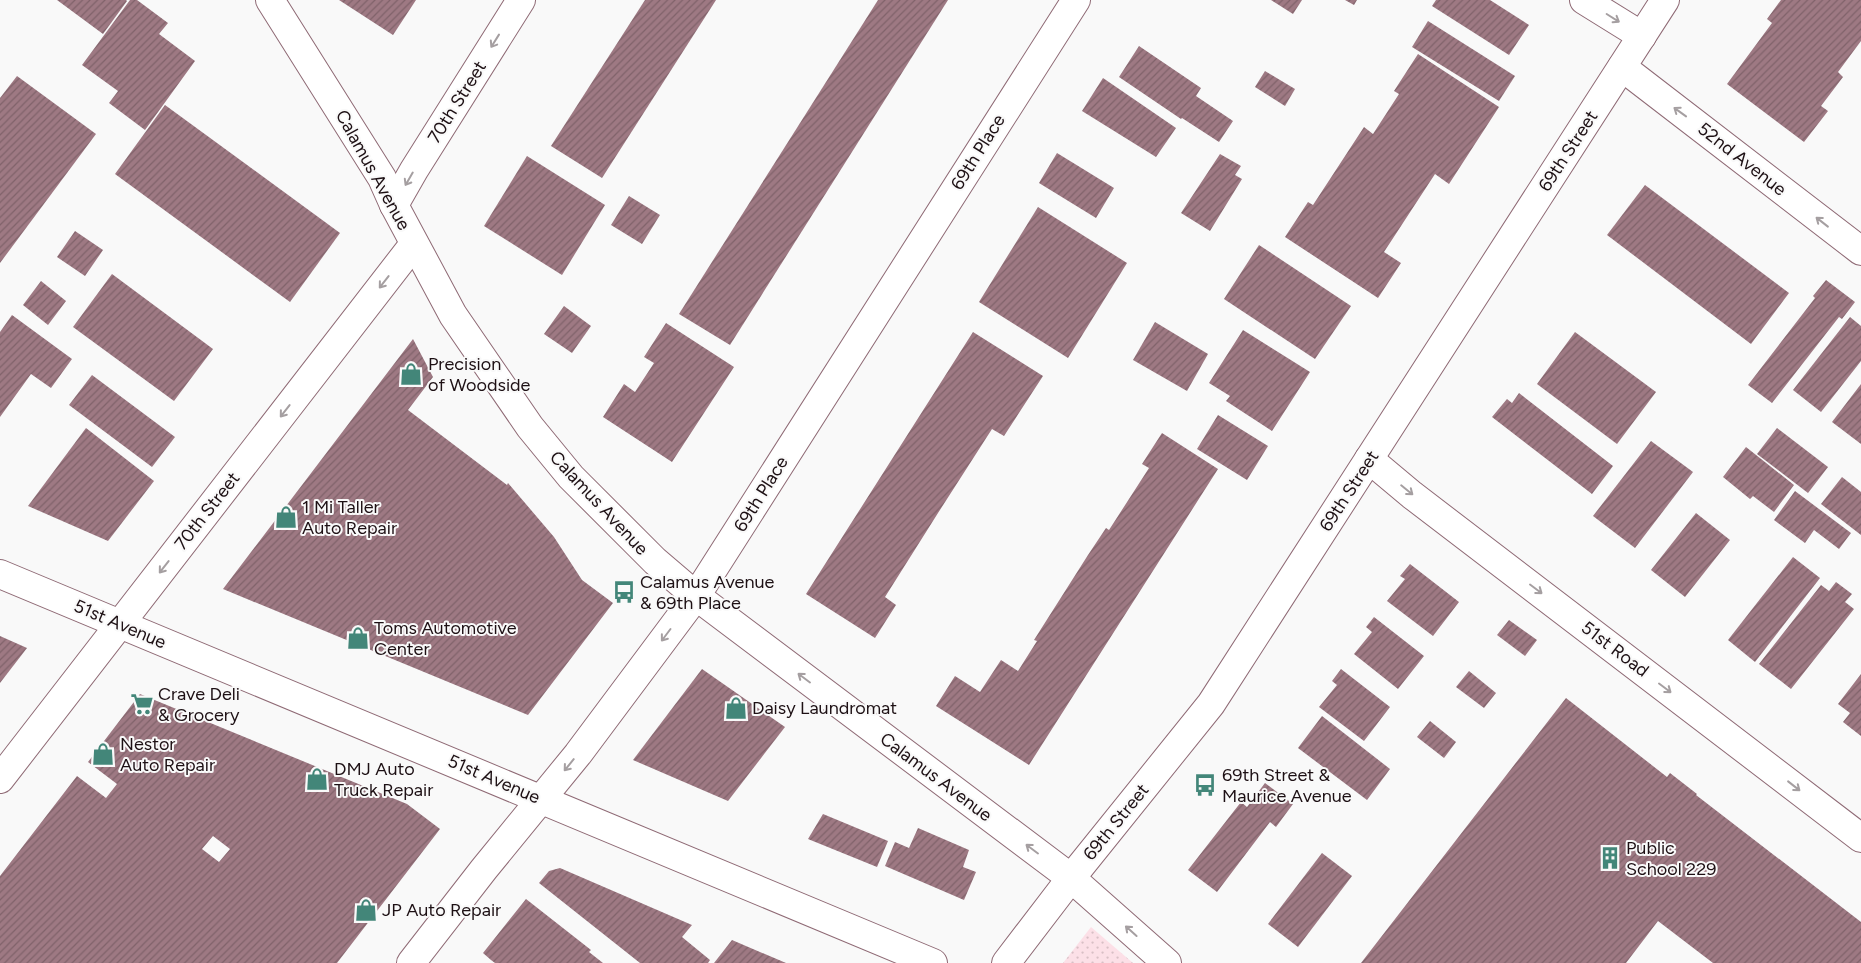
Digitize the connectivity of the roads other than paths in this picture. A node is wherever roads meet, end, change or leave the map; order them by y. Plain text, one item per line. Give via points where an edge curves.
1 (270, 0) edge
2 (521, 0) edge
3 (1076, 0) edge
4 (1584, 0) edge
5 (1665, 0) edge
6 (1642, 36) junction
7 (1622, 67) junction
8 (394, 205) junction
9 (414, 244) junction
10 (1861, 251) edge
11 (1369, 460) junction
12 (0, 574) edge
13 (696, 596) junction
14 (120, 624) junction
15 (0, 779) edge
16 (542, 800) junction
17 (1861, 838) edge
18 (1071, 878) junction
19 (411, 963) edge
20 (933, 963) edge
21 (1006, 963) edge
22 (1167, 963) edge

1 - 8 street, Calamus Avenue via 382,178
2 -> 8 street, 70th Street
3 - 13 street, 69th Place
4 -> 6 street
5 - 6 street, 69th Street
6 - 7 street, 69th Street
10 -> 7 street, 52nd Avenue
7 - 11 street, 69th Street
8 - 9 street, Calamus Avenue
9 - 13 street, Calamus Avenue via 453,315 530,427 571,477 655,561
9 -> 14 street, 70th Street
11 -> 17 street, 51st Road
11 - 18 street, 69th Street via 1211,704
12 - 14 street, 51st Avenue
13 -> 16 street, 69th Place
18 -> 13 street, Calamus Avenue
14 - 15 street, 70th Street
14 - 16 street, 51st Avenue
16 - 19 street, 69th Place
16 - 20 street, 51st Avenue
18 - 21 street, 69th Street
22 -> 18 street, Calamus Avenue

